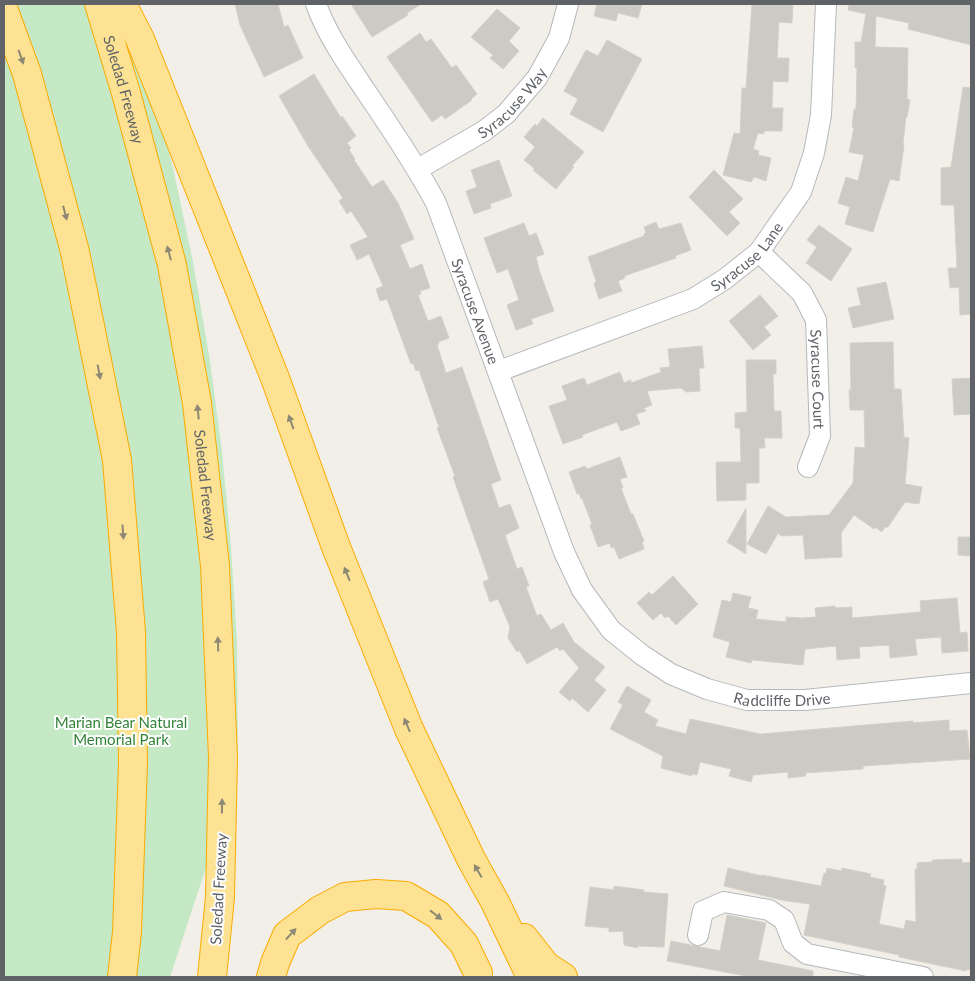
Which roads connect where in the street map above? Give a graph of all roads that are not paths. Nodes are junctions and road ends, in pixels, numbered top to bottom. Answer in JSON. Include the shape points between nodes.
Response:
{"nodes":[{"id":1,"x":99,"y":4,"type":"edge"},
{"id":2,"x":122,"y":4,"type":"edge"},
{"id":3,"x":316,"y":4,"type":"edge"},
{"id":4,"x":568,"y":4,"type":"edge"},
{"id":5,"x":826,"y":4,"type":"edge"},
{"id":6,"x":4,"y":11,"type":"edge"},
{"id":7,"x":418,"y":169,"type":"junction"},
{"id":8,"x":759,"y":252,"type":"junction"},
{"id":9,"x":499,"y":371,"type":"junction"},
{"id":10,"x":808,"y":467,"type":"dead end"},
{"id":11,"x":611,"y":630,"type":"joint"},
{"id":12,"x":971,"y":684,"type":"edge"},
{"id":13,"x":495,"y":902,"type":"junction"},
{"id":14,"x":698,"y":935,"type":"dead end"},
{"id":15,"x":122,"y":977,"type":"edge"},
{"id":16,"x":212,"y":977,"type":"edge"},
{"id":17,"x":271,"y":977,"type":"edge"},
{"id":18,"x":478,"y":977,"type":"edge"},
{"id":19,"x":531,"y":977,"type":"edge"},
{"id":20,"x":563,"y":977,"type":"edge"},
{"id":21,"x":922,"y":977,"type":"edge"}],
"edges":[{"from":16,"to":1,"type":"highway","name":"Soledad Freeway","one_way":true,"via":[[220,897],[222,758],[214,566],[198,413],[172,265]]},
{"from":13,"to":2,"type":"highway","one_way":true,"via":[[408,729],[336,547],[271,369],[140,39]]},
{"from":3,"to":7,"type":"street","name":"Syracuse Avenue","via":[[348,64]]},
{"from":4,"to":7,"type":"street","name":"Syracuse Way","via":[[558,38],[538,78],[506,114],[484,131]]},
{"from":5,"to":8,"type":"street","name":"Syracuse Lane","via":[[821,115],[814,153],[801,192]]},
{"from":6,"to":15,"type":"highway","one_way":true,"via":[[27,74],[75,252],[117,460],[131,632],[133,763],[127,932]]},
{"from":7,"to":9,"type":"street","name":"Syracuse Avenue","via":[[436,203]]},
{"from":8,"to":9,"type":"street","name":"Syracuse Lane","via":[[693,299]]},
{"from":8,"to":10,"type":"street","name":"Syracuse Court","via":[[802,293],[816,320],[820,436]]},
{"from":9,"to":11,"type":"street","name":"Syracuse Avenue","via":[[564,552],[582,590]]},
{"from":11,"to":12,"type":"street","name":"Radcliffe Drive","via":[[671,674],[746,700],[805,700]]},
{"from":13,"to":19,"type":"highway"},
{"from":13,"to":20,"type":"highway","via":[[546,966]]},
{"from":14,"to":21,"type":"street","via":[[703,911],[724,902],[769,910],[784,920],[793,943],[807,954]]},
{"from":17,"to":18,"type":"highway","one_way":true,"via":[[287,935],[344,897],[376,894],[406,896],[438,915],[464,944]]}]}
